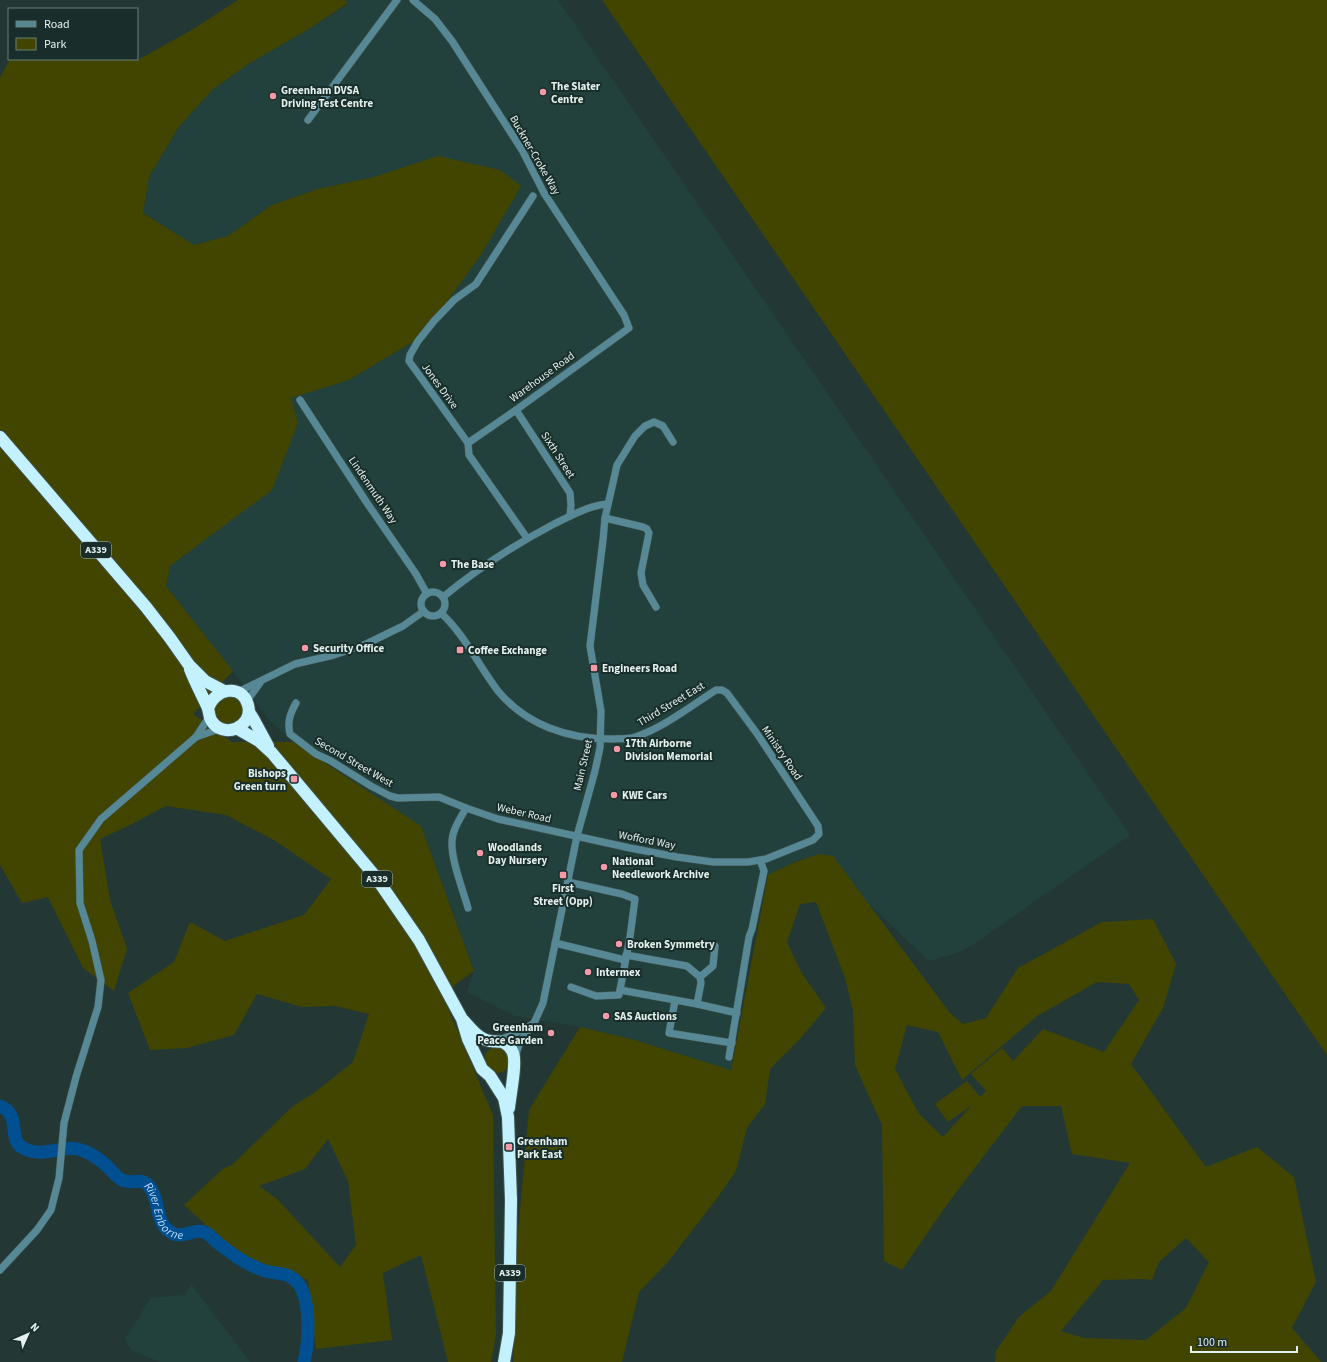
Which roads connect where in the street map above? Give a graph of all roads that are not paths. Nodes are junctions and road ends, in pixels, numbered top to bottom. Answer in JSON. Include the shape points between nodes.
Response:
{"nodes":[{"id":1,"x":398,"y":0,"type":"edge"},
{"id":2,"x":413,"y":0,"type":"edge"},
{"id":3,"x":308,"y":120,"type":"dead end"},
{"id":4,"x":533,"y":196,"type":"dead end"},
{"id":5,"x":629,"y":328,"type":"joint"},
{"id":6,"x":300,"y":400,"type":"dead end"},
{"id":7,"x":516,"y":410,"type":"junction"},
{"id":8,"x":0,"y":437,"type":"edge"},
{"id":9,"x":674,"y":442,"type":"dead end"},
{"id":10,"x":468,"y":443,"type":"junction"},
{"id":11,"x":608,"y":504,"type":"junction"},
{"id":12,"x":570,"y":516,"type":"junction"},
{"id":13,"x":605,"y":518,"type":"junction"},
{"id":14,"x":528,"y":538,"type":"junction"},
{"id":15,"x":427,"y":594,"type":"junction"},
{"id":16,"x":443,"y":597,"type":"junction"},
{"id":17,"x":656,"y":607,"type":"dead end"},
{"id":18,"x":424,"y":611,"type":"junction"},
{"id":19,"x":441,"y":613,"type":"junction"},
{"id":20,"x":189,"y":665,"type":"junction"},
{"id":21,"x":261,"y":681,"type":"junction"},
{"id":22,"x":229,"y":691,"type":"junction"},
{"id":23,"x":727,"y":693,"type":"joint"},
{"id":24,"x":296,"y":703,"type":"dead end"},
{"id":25,"x":248,"y":707,"type":"junction"},
{"id":26,"x":209,"y":713,"type":"junction"},
{"id":27,"x":238,"y":728,"type":"junction"},
{"id":28,"x":219,"y":729,"type":"junction"},
{"id":29,"x":196,"y":737,"type":"junction"},
{"id":30,"x":601,"y":739,"type":"junction"},
{"id":31,"x":272,"y":753,"type":"junction"},
{"id":32,"x":466,"y":808,"type":"junction"},
{"id":33,"x":818,"y":826,"type":"joint"},
{"id":34,"x":577,"y":836,"type":"junction"},
{"id":35,"x":760,"y":860,"type":"junction"},
{"id":36,"x":568,"y":882,"type":"junction"},
{"id":37,"x":468,"y":908,"type":"dead end"},
{"id":38,"x":555,"y":943,"type":"junction"},
{"id":39,"x":715,"y":946,"type":"dead end"},
{"id":40,"x":625,"y":957,"type":"junction"},
{"id":41,"x":700,"y":977,"type":"junction"},
{"id":42,"x":571,"y":987,"type":"dead end"},
{"id":43,"x":620,"y":990,"type":"junction"},
{"id":44,"x":675,"y":1001,"type":"junction"},
{"id":45,"x":697,"y":1004,"type":"junction"},
{"id":46,"x":737,"y":1013,"type":"junction"},
{"id":47,"x":462,"y":1019,"type":"junction"},
{"id":48,"x":531,"y":1025,"type":"junction"},
{"id":49,"x":493,"y":1042,"type":"junction"},
{"id":50,"x":732,"y":1043,"type":"junction"},
{"id":51,"x":729,"y":1057,"type":"dead end"},
{"id":52,"x":514,"y":1060,"type":"junction"},
{"id":53,"x":480,"y":1064,"type":"junction"},
{"id":54,"x":490,"y":1076,"type":"junction"},
{"id":55,"x":508,"y":1117,"type":"junction"},
{"id":56,"x":0,"y":1270,"type":"edge"},
{"id":57,"x":504,"y":1362,"type":"edge"}],
"edges":[{"from":1,"to":3,"type":"street"},
{"from":2,"to":5,"type":"street","name":"Buckner-Croke Way","via":[[435,19],[452,41],[522,150],[544,192],[624,316]]},
{"from":4,"to":10,"type":"street","name":"Jones Drive","via":[[476,284],[447,306],[418,341],[410,355],[409,361]]},
{"from":5,"to":7,"type":"street","name":"Warehouse Road"},
{"from":6,"to":15,"type":"street","name":"Lindenmuth Way"},
{"from":7,"to":10,"type":"street","name":"Warehouse Road"},
{"from":7,"to":12,"type":"street","name":"Sixth Street","via":[[570,493]]},
{"from":8,"to":20,"type":"highway","number":"A339","via":[[146,607]]},
{"from":9,"to":11,"type":"street","name":"Main Street","via":[[663,426],[654,422],[645,426],[635,436],[617,465]]},
{"from":10,"to":14,"type":"street","name":"Jones Drive","via":[[469,455]]},
{"from":11,"to":12,"type":"street","via":[[594,506]]},
{"from":11,"to":13,"type":"street","name":"Main Street"},
{"from":12,"to":14,"type":"street"},
{"from":13,"to":17,"type":"street","via":[[647,529],[649,533],[641,573],[643,585]]},
{"from":13,"to":30,"type":"street","name":"Main Street","via":[[590,646],[601,711]]},
{"from":14,"to":16,"type":"street"},
{"from":15,"to":16,"type":"street","via":[[437,593]]},
{"from":15,"to":18,"type":"street","via":[[422,600]]},
{"from":16,"to":19,"type":"street","via":[[445,607]]},
{"from":18,"to":19,"type":"street","via":[[434,616]]},
{"from":18,"to":21,"type":"street","via":[[403,626],[366,644],[295,664]]},
{"from":19,"to":30,"type":"street","via":[[513,707],[552,730]]},
{"from":20,"to":22,"type":"highway","number":"A339","via":[[205,681]]},
{"from":20,"to":26,"type":"highway","number":"A339"},
{"from":21,"to":22,"type":"street","via":[[242,690]]},
{"from":21,"to":25,"type":"street"},
{"from":22,"to":25,"type":"highway","via":[[241,695]]},
{"from":22,"to":26,"type":"highway","via":[[213,698]]},
{"from":23,"to":30,"type":"street","name":"Third Street East","via":[[716,690],[646,733],[633,738]]},
{"from":23,"to":33,"type":"street","name":"Ministry Road"},
{"from":24,"to":32,"type":"street","name":"Second Street West","via":[[288,725],[290,734],[316,754],[390,796],[439,797]]},
{"from":25,"to":27,"type":"highway","via":[[246,722]]},
{"from":25,"to":31,"type":"highway","number":"A339"},
{"from":26,"to":28,"type":"highway"},
{"from":26,"to":29,"type":"street"},
{"from":27,"to":28,"type":"highway","via":[[232,731]]},
{"from":27,"to":31,"type":"highway","number":"A339"},
{"from":28,"to":29,"type":"street"},
{"from":29,"to":56,"type":"street","via":[[102,819],[79,850],[80,903],[101,980],[98,1008],[64,1123],[59,1178],[51,1210],[37,1230]]},
{"from":30,"to":34,"type":"street","name":"Main Street"},
{"from":31,"to":47,"type":"highway","number":"A339","via":[[390,897],[427,953]]},
{"from":32,"to":34,"type":"street","name":"Weber Road","via":[[524,826]]},
{"from":32,"to":37,"type":"street","via":[[453,834],[452,854]]},
{"from":33,"to":35,"type":"street","name":"Wofford Way","via":[[819,834],[813,840]]},
{"from":34,"to":35,"type":"street","name":"Wofford Way","via":[[700,860],[734,863]]},
{"from":34,"to":36,"type":"street","name":"Main Street"},
{"from":35,"to":46,"type":"street","via":[[764,871],[749,937]]},
{"from":36,"to":38,"type":"street","name":"Main Street"},
{"from":36,"to":40,"type":"street","via":[[635,899]]},
{"from":38,"to":40,"type":"street"},
{"from":38,"to":48,"type":"street","name":"Main Street","via":[[543,1003]]},
{"from":39,"to":41,"type":"street","via":[[713,966]]},
{"from":40,"to":41,"type":"street","via":[[687,966]]},
{"from":40,"to":43,"type":"street"},
{"from":41,"to":45,"type":"street"},
{"from":42,"to":43,"type":"street","via":[[596,996],[619,995]]},
{"from":43,"to":44,"type":"street"},
{"from":44,"to":45,"type":"street"},
{"from":44,"to":50,"type":"street","via":[[669,1033]]},
{"from":45,"to":46,"type":"street"},
{"from":46,"to":50,"type":"street"},
{"from":47,"to":49,"type":"highway","number":"A339","via":[[478,1036]]},
{"from":47,"to":53,"type":"highway","number":"A339"},
{"from":48,"to":49,"type":"street"},
{"from":48,"to":52,"type":"street","name":"Main Street","via":[[520,1042]]},
{"from":49,"to":52,"type":"highway","via":[[510,1047]]},
{"from":49,"to":53,"type":"highway","via":[[480,1053]]},
{"from":50,"to":51,"type":"street"},
{"from":52,"to":54,"type":"highway","via":[[508,1073]]},
{"from":52,"to":55,"type":"highway","number":"A339"},
{"from":53,"to":54,"type":"highway"},
{"from":54,"to":55,"type":"highway","number":"A339","via":[[504,1098]]},
{"from":55,"to":57,"type":"highway","number":"A339","via":[[511,1200],[509,1332]]}]}
